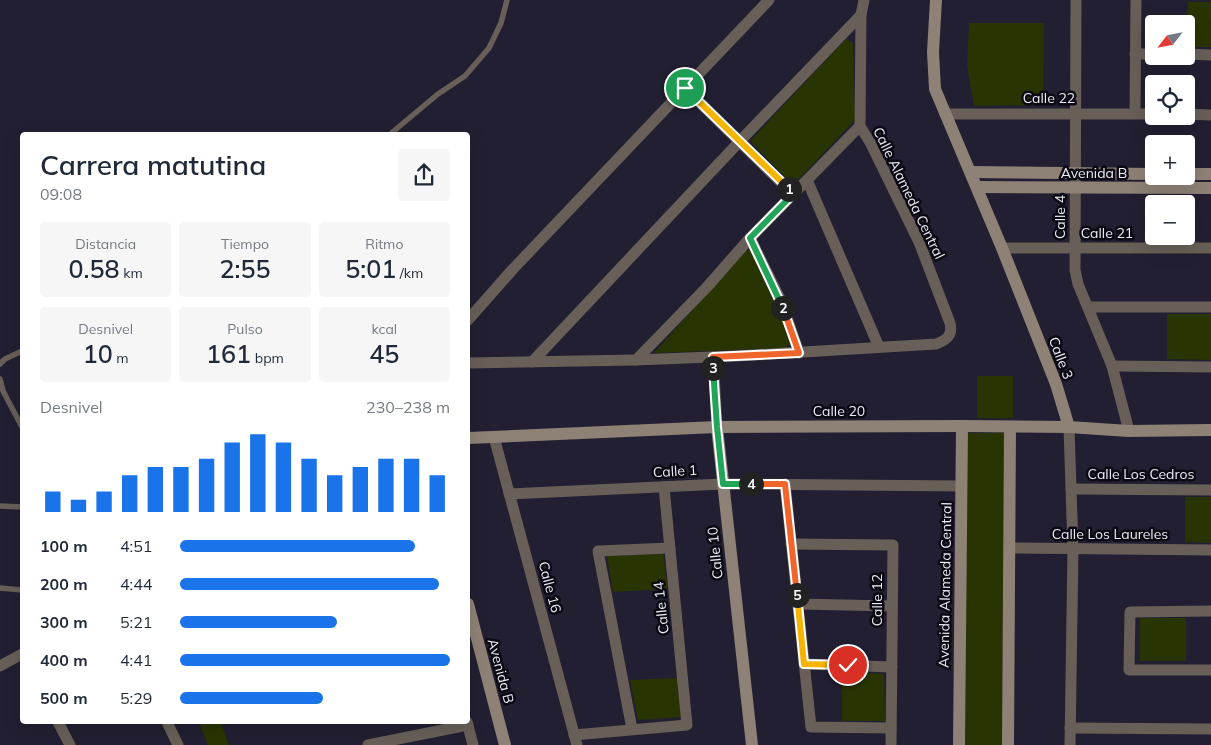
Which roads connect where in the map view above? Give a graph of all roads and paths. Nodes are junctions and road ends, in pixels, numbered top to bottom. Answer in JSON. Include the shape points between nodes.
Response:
{"nodes":[{"id":1,"x":507,"y":0,"type":"edge"},
{"id":2,"x":768,"y":0,"type":"edge"},
{"id":3,"x":864,"y":0,"type":"edge"},
{"id":4,"x":936,"y":0,"type":"edge"},
{"id":5,"x":1076,"y":0,"type":"edge"},
{"id":6,"x":1136,"y":0,"type":"edge"},
{"id":7,"x":861,"y":15,"type":"junction"},
{"id":8,"x":1135,"y":54,"type":"junction"},
{"id":9,"x":1145,"y":54,"type":"edge"},
{"id":10,"x":1195,"y":54,"type":"edge"},
{"id":11,"x":1211,"y":55,"type":"edge"},
{"id":12,"x":685,"y":88,"type":"junction"},
{"id":13,"x":1075,"y":112,"type":"junction"},
{"id":14,"x":1135,"y":113,"type":"junction"},
{"id":15,"x":945,"y":114,"type":"junction"},
{"id":16,"x":1145,"y":114,"type":"edge"},
{"id":17,"x":1195,"y":114,"type":"edge"},
{"id":18,"x":1211,"y":115,"type":"edge"},
{"id":19,"x":860,"y":126,"type":"junction"},
{"id":20,"x":392,"y":132,"type":"edge"},
{"id":21,"x":740,"y":141,"type":"junction"},
{"id":22,"x":971,"y":172,"type":"junction"},
{"id":23,"x":1075,"y":173,"type":"junction"},
{"id":24,"x":1145,"y":174,"type":"edge"},
{"id":25,"x":1195,"y":174,"type":"edge"},
{"id":26,"x":1211,"y":174,"type":"edge"},
{"id":27,"x":806,"y":180,"type":"junction"},
{"id":28,"x":977,"y":187,"type":"junction"},
{"id":29,"x":1075,"y":188,"type":"junction"},
{"id":30,"x":1211,"y":188,"type":"edge"},
{"id":31,"x":793,"y":194,"type":"junction"},
{"id":32,"x":750,"y":238,"type":"junction"},
{"id":33,"x":1002,"y":248,"type":"junction"},
{"id":34,"x":1074,"y":248,"type":"junction"},
{"id":35,"x":1211,"y":248,"type":"edge"},
{"id":36,"x":1088,"y":307,"type":"junction"},
{"id":37,"x":1211,"y":307,"type":"edge"},
{"id":38,"x":470,"y":318,"type":"edge"},
{"id":39,"x":879,"y":347,"type":"junction"},
{"id":40,"x":20,"y":352,"type":"edge"},
{"id":41,"x":799,"y":353,"type":"junction"},
{"id":42,"x":713,"y":357,"type":"junction"},
{"id":43,"x":636,"y":360,"type":"junction"},
{"id":44,"x":532,"y":362,"type":"junction"},
{"id":45,"x":470,"y":363,"type":"edge"},
{"id":46,"x":0,"y":364,"type":"edge"},
{"id":47,"x":1112,"y":366,"type":"junction"},
{"id":48,"x":1211,"y":367,"type":"edge"},
{"id":49,"x":0,"y":379,"type":"edge"},
{"id":50,"x":20,"y":423,"type":"edge"},
{"id":51,"x":962,"y":426,"type":"junction"},
{"id":52,"x":717,"y":427,"type":"junction"},
{"id":53,"x":1010,"y":427,"type":"junction"},
{"id":54,"x":1069,"y":427,"type":"junction"},
{"id":55,"x":1129,"y":430,"type":"junction"},
{"id":56,"x":1211,"y":430,"type":"edge"},
{"id":57,"x":494,"y":437,"type":"junction"},
{"id":58,"x":470,"y":438,"type":"edge"},
{"id":59,"x":723,"y":484,"type":"junction"},
{"id":60,"x":785,"y":484,"type":"junction"},
{"id":61,"x":961,"y":486,"type":"junction"},
{"id":62,"x":664,"y":487,"type":"junction"},
{"id":63,"x":1071,"y":489,"type":"junction"},
{"id":64,"x":1211,"y":490,"type":"edge"},
{"id":65,"x":509,"y":494,"type":"junction"},
{"id":66,"x":0,"y":507,"type":"edge"},
{"id":67,"x":20,"y":507,"type":"edge"},
{"id":68,"x":791,"y":544,"type":"junction"},
{"id":69,"x":670,"y":548,"type":"junction"},
{"id":70,"x":1009,"y":548,"type":"junction"},
{"id":71,"x":1073,"y":549,"type":"junction"},
{"id":72,"x":1211,"y":550,"type":"edge"},
{"id":73,"x":0,"y":588,"type":"edge"},
{"id":74,"x":20,"y":590,"type":"edge"},
{"id":75,"x":798,"y":604,"type":"junction"},
{"id":76,"x":892,"y":606,"type":"junction"},
{"id":77,"x":1211,"y":611,"type":"edge"},
{"id":78,"x":470,"y":612,"type":"edge"},
{"id":79,"x":20,"y":655,"type":"edge"},
{"id":80,"x":804,"y":664,"type":"junction"},
{"id":81,"x":0,"y":666,"type":"edge"},
{"id":82,"x":892,"y":667,"type":"junction"},
{"id":83,"x":1211,"y":670,"type":"edge"},
{"id":84,"x":59,"y":724,"type":"edge"},
{"id":85,"x":168,"y":724,"type":"edge"},
{"id":86,"x":468,"y":724,"type":"edge"},
{"id":87,"x":891,"y":728,"type":"junction"},
{"id":88,"x":1070,"y":728,"type":"junction"},
{"id":89,"x":632,"y":729,"type":"junction"},
{"id":90,"x":1211,"y":729,"type":"edge"},
{"id":91,"x":576,"y":740,"type":"edge"},
{"id":92,"x":70,"y":745,"type":"edge"},
{"id":93,"x":178,"y":745,"type":"edge"},
{"id":94,"x":368,"y":745,"type":"edge"},
{"id":95,"x":473,"y":745,"type":"edge"},
{"id":96,"x":505,"y":745,"type":"edge"},
{"id":97,"x":752,"y":745,"type":"edge"},
{"id":98,"x":891,"y":745,"type":"edge"},
{"id":99,"x":959,"y":745,"type":"edge"},
{"id":100,"x":1008,"y":745,"type":"edge"},
{"id":101,"x":1070,"y":745,"type":"edge"}],
"edges":[{"from":1,"to":20,"type":"lane","via":[[489,48],[465,76]]},
{"from":2,"to":12,"type":"street"},
{"from":3,"to":7,"type":"street","name":"Calle Alameda Central"},
{"from":4,"to":15,"type":"street","name":"Calle 3","via":[[935,89]]},
{"from":5,"to":13,"type":"street","name":"Calle 4"},
{"from":6,"to":8,"type":"street"},
{"from":7,"to":19,"type":"street","name":"Calle Alameda Central"},
{"from":7,"to":21,"type":"street"},
{"from":8,"to":9,"type":"street"},
{"from":8,"to":14,"type":"street"},
{"from":10,"to":11,"type":"street"},
{"from":12,"to":21,"type":"street"},
{"from":12,"to":38,"type":"street"},
{"from":13,"to":14,"type":"street","name":"Calle 22"},
{"from":13,"to":15,"type":"street","name":"Calle 22"},
{"from":13,"to":23,"type":"street","name":"Calle 4"},
{"from":14,"to":16,"type":"street","name":"Calle 22"},
{"from":15,"to":22,"type":"street","name":"Calle 3"},
{"from":17,"to":18,"type":"street"},
{"from":19,"to":27,"type":"street"},
{"from":19,"to":39,"type":"street","name":"Calle Alameda Central","via":[[919,242],[951,330],[945,340],[936,344]]},
{"from":21,"to":31,"type":"street"},
{"from":21,"to":44,"type":"street"},
{"from":22,"to":23,"type":"street","name":"Avenida B"},
{"from":22,"to":28,"type":"street","name":"Calle 3"},
{"from":23,"to":24,"type":"street","name":"Avenida B"},
{"from":23,"to":29,"type":"street","name":"Calle 4"},
{"from":25,"to":26,"type":"street"},
{"from":27,"to":31,"type":"street"},
{"from":27,"to":39,"type":"street"},
{"from":28,"to":29,"type":"street","name":"Avenida B"},
{"from":28,"to":33,"type":"street","name":"Calle 3"},
{"from":29,"to":30,"type":"street","name":"Avenida B"},
{"from":29,"to":34,"type":"street","name":"Calle 4"},
{"from":31,"to":32,"type":"street"},
{"from":32,"to":41,"type":"street","via":[[782,303]]},
{"from":32,"to":43,"type":"street"},
{"from":33,"to":34,"type":"street","name":"Calle 21"},
{"from":33,"to":54,"type":"street","name":"Calle 3","via":[[1056,384]]},
{"from":34,"to":35,"type":"street","name":"Calle 21"},
{"from":34,"to":36,"type":"street","name":"Calle 4","via":[[1078,284]]},
{"from":36,"to":37,"type":"street"},
{"from":36,"to":47,"type":"street","name":"Calle 4"},
{"from":39,"to":41,"type":"street"},
{"from":40,"to":46,"type":"lane"},
{"from":41,"to":42,"type":"street"},
{"from":42,"to":43,"type":"street"},
{"from":42,"to":52,"type":"street","name":"Calle 10"},
{"from":43,"to":44,"type":"street"},
{"from":44,"to":45,"type":"street"},
{"from":47,"to":48,"type":"street"},
{"from":47,"to":55,"type":"street","name":"Calle 4"},
{"from":49,"to":50,"type":"lane"},
{"from":51,"to":52,"type":"street","name":"Calle 20"},
{"from":51,"to":53,"type":"street","name":"Calle 20"},
{"from":51,"to":61,"type":"street","name":"Avenida Alameda Central"},
{"from":52,"to":57,"type":"street","name":"Calle 20"},
{"from":52,"to":59,"type":"street","name":"Calle 10"},
{"from":53,"to":54,"type":"street","name":"Calle 20"},
{"from":53,"to":70,"type":"street"},
{"from":54,"to":55,"type":"street","name":"Calle 20"},
{"from":54,"to":63,"type":"street","name":"Calle 3"},
{"from":55,"to":56,"type":"street","name":"Calle 20"},
{"from":57,"to":58,"type":"street","name":"Calle 20"},
{"from":57,"to":65,"type":"street","name":"Calle 16"},
{"from":59,"to":60,"type":"street","name":"Calle 1"},
{"from":59,"to":62,"type":"street","name":"Calle 1"},
{"from":59,"to":97,"type":"street","name":"Calle 10"},
{"from":60,"to":61,"type":"street","name":"Calle 1"},
{"from":60,"to":68,"type":"street"},
{"from":61,"to":99,"type":"street","name":"Avenida Alameda Central"},
{"from":62,"to":65,"type":"street","name":"Calle 1"},
{"from":62,"to":69,"type":"street","name":"Calle 14"},
{"from":63,"to":64,"type":"street","name":"Calle Los Cedros"},
{"from":63,"to":71,"type":"street","name":"Calle 3"},
{"from":65,"to":91,"type":"street","name":"Calle 16"},
{"from":66,"to":67,"type":"lane"},
{"from":68,"to":75,"type":"street"},
{"from":68,"to":76,"type":"street","name":"Calle 12","via":[[892,545]]},
{"from":69,"to":89,"type":"street","name":"Calle 14","via":[[687,725]]},
{"from":69,"to":89,"type":"street","via":[[598,551]]},
{"from":70,"to":71,"type":"street","name":"Calle Los Laureles"},
{"from":70,"to":100,"type":"street"},
{"from":71,"to":72,"type":"street","name":"Calle Los Laureles"},
{"from":71,"to":88,"type":"street","name":"Calle 3"},
{"from":73,"to":74,"type":"lane"},
{"from":75,"to":76,"type":"street"},
{"from":75,"to":80,"type":"street"},
{"from":76,"to":82,"type":"street","name":"Calle 12"},
{"from":77,"to":83,"type":"street","via":[[1130,612],[1129,670]]},
{"from":78,"to":96,"type":"street","name":"Avenida B"},
{"from":79,"to":81,"type":"street"},
{"from":80,"to":82,"type":"street"},
{"from":80,"to":87,"type":"street","via":[[811,727]]},
{"from":82,"to":87,"type":"street","name":"Calle 12"},
{"from":84,"to":92,"type":"street"},
{"from":85,"to":93,"type":"street"},
{"from":86,"to":94,"type":"street"},
{"from":86,"to":95,"type":"street"},
{"from":87,"to":98,"type":"street","name":"Calle 12"},
{"from":88,"to":90,"type":"street"},
{"from":88,"to":101,"type":"street","name":"Calle 3"},
{"from":89,"to":91,"type":"street"}]}
